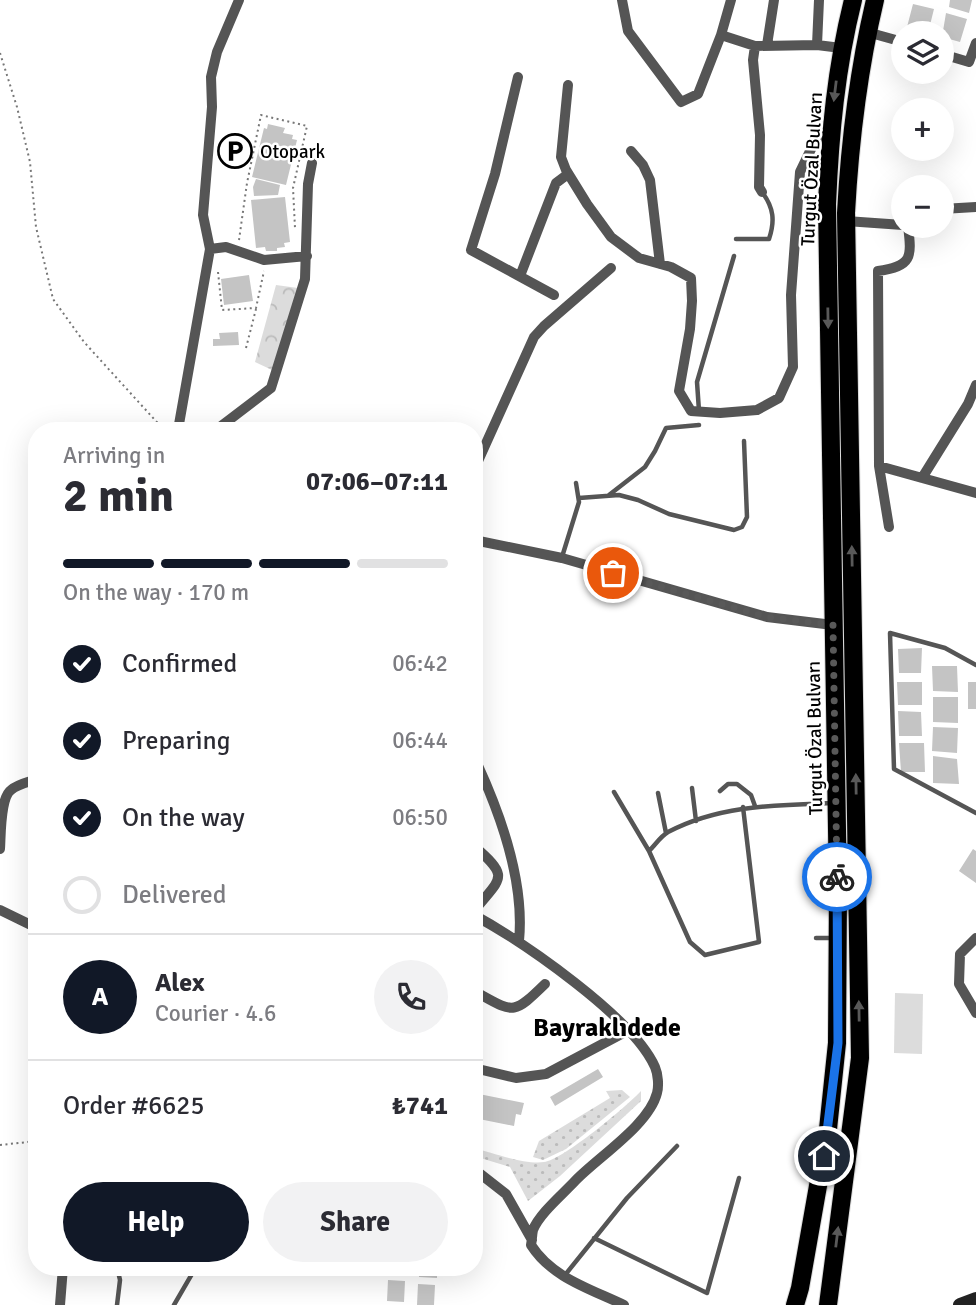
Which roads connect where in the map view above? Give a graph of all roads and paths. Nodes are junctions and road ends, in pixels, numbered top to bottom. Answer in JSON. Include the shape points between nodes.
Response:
{"nodes":[{"id":1,"x":239,"y":0,"type":"edge"},
{"id":2,"x":622,"y":0,"type":"edge"},
{"id":3,"x":731,"y":0,"type":"edge"},
{"id":4,"x":774,"y":0,"type":"edge"},
{"id":5,"x":819,"y":0,"type":"edge"},
{"id":6,"x":853,"y":0,"type":"edge"},
{"id":7,"x":875,"y":0,"type":"edge"},
{"id":8,"x":867,"y":32,"type":"junction"},
{"id":9,"x":721,"y":35,"type":"junction"},
{"id":10,"x":891,"y":39,"type":"edge"},
{"id":11,"x":976,"y":43,"type":"edge"},
{"id":12,"x":767,"y":45,"type":"junction"},
{"id":13,"x":817,"y":45,"type":"junction"},
{"id":14,"x":755,"y":46,"type":"junction"},
{"id":15,"x":841,"y":48,"type":"junction"},
{"id":16,"x":0,"y":53,"type":"edge"},
{"id":17,"x":954,"y":58,"type":"edge"},
{"id":18,"x":518,"y":77,"type":"dead end"},
{"id":19,"x":568,"y":85,"type":"dead end"},
{"id":20,"x":831,"y":131,"type":"junction"},
{"id":21,"x":631,"y":151,"type":"dead end"},
{"id":22,"x":312,"y":163,"type":"dead end"},
{"id":23,"x":568,"y":174,"type":"junction"},
{"id":24,"x":762,"y":192,"type":"joint"},
{"id":25,"x":976,"y":207,"type":"edge"},
{"id":26,"x":954,"y":208,"type":"edge"},
{"id":27,"x":846,"y":221,"type":"junction"},
{"id":28,"x":891,"y":224,"type":"edge"},
{"id":29,"x":296,"y":236,"type":"dead end"},
{"id":30,"x":910,"y":238,"type":"edge"},
{"id":31,"x":736,"y":239,"type":"dead end"},
{"id":32,"x":218,"y":248,"type":"junction"},
{"id":33,"x":307,"y":256,"type":"junction"},
{"id":34,"x":734,"y":256,"type":"dead end"},
{"id":35,"x":264,"y":260,"type":"junction"},
{"id":36,"x":660,"y":264,"type":"junction"},
{"id":37,"x":611,"y":268,"type":"dead end"},
{"id":38,"x":520,"y":276,"type":"junction"},
{"id":39,"x":554,"y":295,"type":"dead end"},
{"id":40,"x":256,"y":308,"type":"junction"},
{"id":41,"x":246,"y":348,"type":"dead end"},
{"id":42,"x":976,"y":385,"type":"edge"},
{"id":43,"x":699,"y":412,"type":"junction"},
{"id":44,"x":156,"y":422,"type":"edge"},
{"id":45,"x":180,"y":422,"type":"edge"},
{"id":46,"x":226,"y":422,"type":"edge"},
{"id":47,"x":699,"y":425,"type":"dead end"},
{"id":48,"x":744,"y":440,"type":"dead end"},
{"id":49,"x":483,"y":450,"type":"edge"},
{"id":50,"x":879,"y":466,"type":"junction"},
{"id":51,"x":922,"y":478,"type":"junction"},
{"id":52,"x":576,"y":483,"type":"dead end"},
{"id":53,"x":976,"y":493,"type":"edge"},
{"id":54,"x":609,"y":495,"type":"junction"},
{"id":55,"x":579,"y":498,"type":"junction"},
{"id":56,"x":888,"y":527,"type":"dead end"},
{"id":57,"x":483,"y":542,"type":"edge"},
{"id":58,"x":562,"y":558,"type":"junction"},
{"id":59,"x":833,"y":625,"type":"junction"},
{"id":60,"x":976,"y":665,"type":"edge"},
{"id":61,"x":483,"y":780,"type":"edge"},
{"id":62,"x":28,"y":782,"type":"edge"},
{"id":63,"x":692,"y":788,"type":"dead end"},
{"id":64,"x":720,"y":791,"type":"dead end"},
{"id":65,"x":614,"y":792,"type":"dead end"},
{"id":66,"x":658,"y":793,"type":"dead end"},
{"id":67,"x":836,"y":803,"type":"junction"},
{"id":68,"x":755,"y":806,"type":"junction"},
{"id":69,"x":743,"y":807,"type":"junction"},
{"id":70,"x":976,"y":813,"type":"edge"},
{"id":71,"x":696,"y":821,"type":"junction"},
{"id":72,"x":666,"y":833,"type":"junction"},
{"id":73,"x":0,"y":849,"type":"edge"},
{"id":74,"x":649,"y":851,"type":"junction"},
{"id":75,"x":483,"y":854,"type":"edge"},
{"id":76,"x":483,"y":901,"type":"edge"},
{"id":77,"x":0,"y":910,"type":"edge"},
{"id":78,"x":483,"y":919,"type":"edge"},
{"id":79,"x":28,"y":924,"type":"edge"},
{"id":80,"x":976,"y":936,"type":"edge"},
{"id":81,"x":816,"y":938,"type":"dead end"},
{"id":82,"x":838,"y":938,"type":"junction"},
{"id":83,"x":519,"y":941,"type":"junction"},
{"id":84,"x":545,"y":984,"type":"dead end"},
{"id":85,"x":483,"y":996,"type":"edge"},
{"id":86,"x":976,"y":1013,"type":"edge"},
{"id":87,"x":627,"y":1031,"type":"junction"},
{"id":88,"x":483,"y":1070,"type":"edge"},
{"id":89,"x":28,"y":1142,"type":"edge"},
{"id":90,"x":0,"y":1145,"type":"edge"},
{"id":91,"x":677,"y":1146,"type":"dead end"},
{"id":92,"x":483,"y":1175,"type":"edge"},
{"id":93,"x":739,"y":1178,"type":"dead end"},
{"id":94,"x":594,"y":1238,"type":"junction"},
{"id":95,"x":532,"y":1240,"type":"junction"},
{"id":96,"x":62,"y":1276,"type":"edge"},
{"id":97,"x":119,"y":1276,"type":"edge"},
{"id":98,"x":191,"y":1276,"type":"edge"},
{"id":99,"x":564,"y":1276,"type":"junction"},
{"id":100,"x":976,"y":1298,"type":"edge"},
{"id":101,"x":831,"y":1300,"type":"edge"},
{"id":102,"x":60,"y":1305,"type":"edge"},
{"id":103,"x":117,"y":1305,"type":"edge"},
{"id":104,"x":174,"y":1305,"type":"edge"},
{"id":105,"x":624,"y":1305,"type":"edge"},
{"id":106,"x":795,"y":1305,"type":"edge"},
{"id":107,"x":960,"y":1305,"type":"edge"}],
"edges":[{"from":1,"to":32,"type":"street","via":[[211,77],[203,215]]},
{"from":2,"to":9,"type":"street","via":[[628,32],[681,102],[698,94]]},
{"from":3,"to":9,"type":"street"},
{"from":4,"to":12,"type":"street"},
{"from":5,"to":13,"type":"street"},
{"from":6,"to":15,"type":"highway","name":"Turgut Özal Bulvarı"},
{"from":7,"to":8,"type":"highway","name":"Turgut Özal Bulvarı"},
{"from":8,"to":10,"type":"street"},
{"from":8,"to":27,"type":"highway","name":"Turgut Özal Bulvarı","via":[[850,134]]},
{"from":9,"to":14,"type":"street"},
{"from":11,"to":17,"type":"street","via":[[969,62]]},
{"from":12,"to":13,"type":"street"},
{"from":12,"to":14,"type":"street"},
{"from":13,"to":15,"type":"street"},
{"from":14,"to":24,"type":"street","via":[[758,187]]},
{"from":15,"to":20,"type":"highway","name":"Turgut Özal Bulvarı","one_way":true},
{"from":16,"to":44,"type":"path","via":[[30,162],[36,227],[53,299],[84,342]]},
{"from":18,"to":38,"type":"street","via":[[471,250]]},
{"from":19,"to":23,"type":"street","via":[[561,157]]},
{"from":20,"to":43,"type":"street","via":[[813,145],[800,173],[791,295],[793,367],[779,398],[757,410]]},
{"from":20,"to":59,"type":"highway","name":"Turgut Özal Bulvarı","one_way":true,"via":[[827,204]]},
{"from":21,"to":36,"type":"street","via":[[650,180]]},
{"from":22,"to":33,"type":"street"},
{"from":23,"to":36,"type":"street","via":[[611,237],[639,258]]},
{"from":23,"to":38,"type":"street","via":[[556,183]]},
{"from":24,"to":31,"type":"lane","via":[[773,215],[769,239]]},
{"from":25,"to":26,"type":"street"},
{"from":27,"to":28,"type":"street"},
{"from":101,"to":27,"type":"highway","name":"Turgut Özal Bulvarı","one_way":true,"via":[[860,1058]]},
{"from":29,"to":32,"type":"path","via":[[293,188],[307,126],[261,115],[238,246]]},
{"from":30,"to":50,"type":"street","via":[[907,260],[897,268],[878,271]]},
{"from":32,"to":35,"type":"street"},
{"from":32,"to":40,"type":"path","via":[[222,310]]},
{"from":32,"to":45,"type":"street"},
{"from":33,"to":35,"type":"street"},
{"from":33,"to":46,"type":"street","via":[[305,279],[271,388]]},
{"from":34,"to":43,"type":"lane","via":[[697,382]]},
{"from":35,"to":40,"type":"path"},
{"from":36,"to":43,"type":"street","via":[[691,278],[690,330],[679,391],[691,411]]},
{"from":37,"to":49,"type":"street","via":[[534,337]]},
{"from":38,"to":39,"type":"street"},
{"from":40,"to":41,"type":"path"},
{"from":42,"to":51,"type":"street"},
{"from":47,"to":54,"type":"lane","via":[[666,428],[645,467]]},
{"from":48,"to":54,"type":"lane","via":[[747,517],[742,527],[734,530]]},
{"from":50,"to":51,"type":"street"},
{"from":50,"to":56,"type":"street"},
{"from":51,"to":53,"type":"street"},
{"from":52,"to":55,"type":"lane"},
{"from":54,"to":55,"type":"lane"},
{"from":55,"to":58,"type":"lane"},
{"from":57,"to":58,"type":"street"},
{"from":58,"to":59,"type":"street","via":[[767,617]]},
{"from":59,"to":67,"type":"highway","name":"Turgut Özal Bulvarı"},
{"from":60,"to":70,"type":"lane","via":[[945,648],[890,632],[894,769]]},
{"from":61,"to":83,"type":"street","via":[[514,875]]},
{"from":62,"to":73,"type":"street","via":[[7,794]]},
{"from":63,"to":71,"type":"lane"},
{"from":64,"to":68,"type":"lane","via":[[737,783],[751,795]]},
{"from":65,"to":74,"type":"lane"},
{"from":66,"to":72,"type":"lane"},
{"from":67,"to":68,"type":"lane"},
{"from":67,"to":82,"type":"highway","name":"Turgut Özal Bulvarı"},
{"from":68,"to":69,"type":"lane"},
{"from":69,"to":71,"type":"lane"},
{"from":69,"to":74,"type":"lane","via":[[759,942],[705,955],[691,942]]},
{"from":71,"to":72,"type":"lane"},
{"from":72,"to":74,"type":"lane"},
{"from":75,"to":76,"type":"street","via":[[499,872]]},
{"from":77,"to":79,"type":"street"},
{"from":78,"to":83,"type":"street"},
{"from":80,"to":86,"type":"street","via":[[960,954],[959,984]]},
{"from":81,"to":82,"type":"lane"},
{"from":82,"to":106,"type":"highway","name":"Turgut Özal Bulvarı","via":[[838,1043],[828,1129]]},
{"from":83,"to":87,"type":"street"},
{"from":84,"to":85,"type":"street","via":[[514,1009]]},
{"from":87,"to":88,"type":"street","via":[[546,1074],[516,1078]]},
{"from":87,"to":95,"type":"street","via":[[657,1069],[658,1090],[652,1106],[554,1203],[533,1229]]},
{"from":89,"to":90,"type":"path"},
{"from":91,"to":94,"type":"lane"},
{"from":92,"to":95,"type":"street","via":[[506,1194]]},
{"from":93,"to":94,"type":"lane","via":[[707,1293]]},
{"from":94,"to":99,"type":"lane"},
{"from":95,"to":99,"type":"street","via":[[539,1258]]},
{"from":96,"to":102,"type":"street"},
{"from":97,"to":103,"type":"lane"},
{"from":98,"to":104,"type":"lane"},
{"from":99,"to":105,"type":"street"},
{"from":100,"to":107,"type":"main road"}]}
